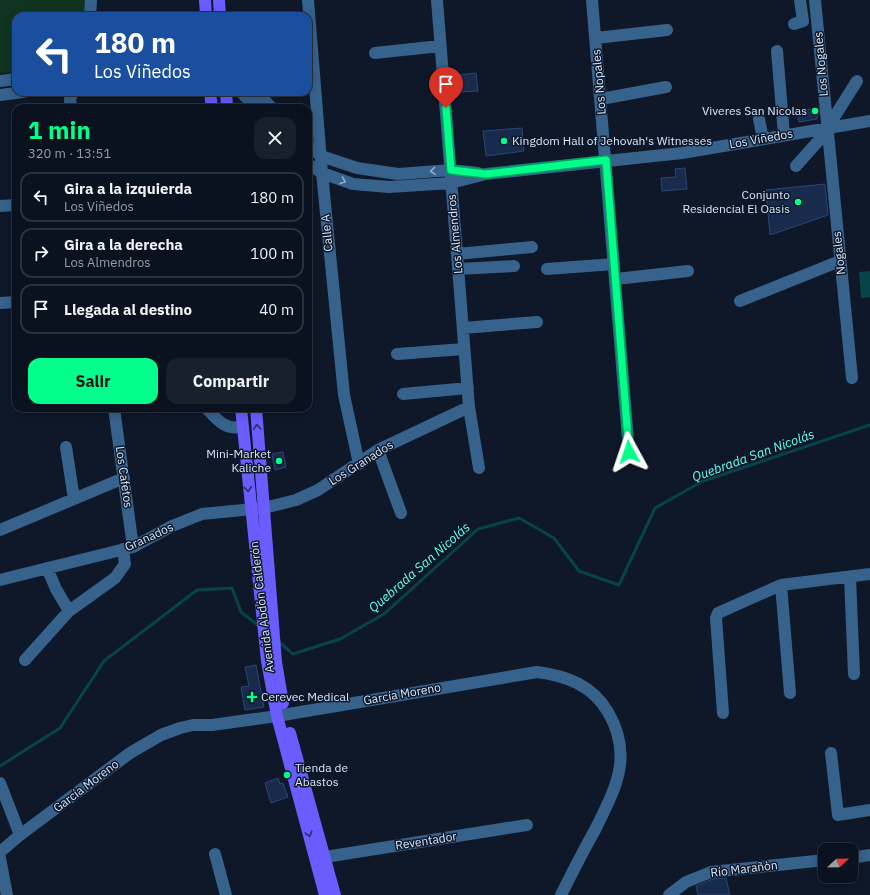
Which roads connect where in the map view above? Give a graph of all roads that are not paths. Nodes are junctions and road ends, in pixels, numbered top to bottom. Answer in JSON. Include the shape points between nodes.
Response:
{"nodes":[{"id":1,"x":91,"y":0,"type":"edge"},
{"id":2,"x":205,"y":0,"type":"edge"},
{"id":3,"x":219,"y":0,"type":"edge"},
{"id":4,"x":308,"y":0,"type":"edge"},
{"id":5,"x":437,"y":0,"type":"edge"},
{"id":6,"x":592,"y":0,"type":"edge"},
{"id":7,"x":800,"y":0,"type":"edge"},
{"id":8,"x":815,"y":0,"type":"edge"},
{"id":9,"x":90,"y":12,"type":"edge"},
{"id":10,"x":206,"y":12,"type":"edge"},
{"id":11,"x":220,"y":12,"type":"edge"},
{"id":12,"x":309,"y":12,"type":"edge"},
{"id":13,"x":794,"y":24,"type":"dead end"},
{"id":14,"x":667,"y":30,"type":"dead end"},
{"id":15,"x":596,"y":38,"type":"junction"},
{"id":16,"x":440,"y":46,"type":"junction"},
{"id":17,"x":312,"y":48,"type":"edge"},
{"id":18,"x":777,"y":51,"type":"dead end"},
{"id":19,"x":375,"y":53,"type":"dead end"},
{"id":20,"x":12,"y":80,"type":"edge"},
{"id":21,"x":0,"y":81,"type":"edge"},
{"id":22,"x":857,"y":81,"type":"dead end"},
{"id":23,"x":666,"y":87,"type":"dead end"},
{"id":24,"x":12,"y":93,"type":"edge"},
{"id":25,"x":0,"y":94,"type":"edge"},
{"id":26,"x":245,"y":96,"type":"edge"},
{"id":27,"x":261,"y":96,"type":"edge"},
{"id":28,"x":601,"y":99,"type":"junction"},
{"id":29,"x":252,"y":104,"type":"edge"},
{"id":30,"x":268,"y":104,"type":"edge"},
{"id":31,"x":759,"y":119,"type":"dead end"},
{"id":32,"x":870,"y":121,"type":"edge"},
{"id":33,"x":827,"y":127,"type":"junction"},
{"id":34,"x":784,"y":135,"type":"junction"},
{"id":35,"x":763,"y":139,"type":"junction"},
{"id":36,"x":312,"y":149,"type":"edge"},
{"id":37,"x":321,"y":156,"type":"junction"},
{"id":38,"x":606,"y":160,"type":"junction"},
{"id":39,"x":796,"y":166,"type":"dead end"},
{"id":40,"x":312,"y":167,"type":"edge"},
{"id":41,"x":451,"y":170,"type":"junction"},
{"id":42,"x":322,"y":173,"type":"junction"},
{"id":43,"x":486,"y":174,"type":"junction"},
{"id":44,"x":451,"y":183,"type":"junction"},
{"id":45,"x":12,"y":205,"type":"edge"},
{"id":46,"x":0,"y":206,"type":"edge"},
{"id":47,"x":532,"y":247,"type":"dead end"},
{"id":48,"x":457,"y":254,"type":"junction"},
{"id":49,"x":840,"y":261,"type":"junction"},
{"id":50,"x":614,"y":264,"type":"junction"},
{"id":51,"x":514,"y":266,"type":"dead end"},
{"id":52,"x":458,"y":269,"type":"junction"},
{"id":53,"x":547,"y":269,"type":"dead end"},
{"id":54,"x":688,"y":271,"type":"dead end"},
{"id":55,"x":616,"y":279,"type":"junction"},
{"id":56,"x":740,"y":301,"type":"dead end"},
{"id":57,"x":12,"y":302,"type":"edge"},
{"id":58,"x":0,"y":303,"type":"edge"},
{"id":59,"x":537,"y":322,"type":"dead end"},
{"id":60,"x":463,"y":328,"type":"junction"},
{"id":61,"x":464,"y":349,"type":"junction"},
{"id":62,"x":398,"y":354,"type":"dead end"},
{"id":63,"x":852,"y":378,"type":"dead end"},
{"id":64,"x":468,"y":388,"type":"junction"},
{"id":65,"x":402,"y":394,"type":"dead end"},
{"id":66,"x":469,"y":407,"type":"junction"},
{"id":67,"x":115,"y":412,"type":"edge"},
{"id":68,"x":210,"y":412,"type":"edge"},
{"id":69,"x":240,"y":412,"type":"edge"},
{"id":70,"x":256,"y":412,"type":"edge"},
{"id":71,"x":242,"y":426,"type":"junction"},
{"id":72,"x":66,"y":447,"type":"dead end"},
{"id":73,"x":378,"y":450,"type":"junction"},
{"id":74,"x":629,"y":452,"type":"dead end"},
{"id":75,"x":359,"y":464,"type":"junction"},
{"id":76,"x":479,"y":468,"type":"dead end"},
{"id":77,"x":124,"y":478,"type":"junction"},
{"id":78,"x":74,"y":499,"type":"junction"},
{"id":79,"x":264,"y":508,"type":"junction"},
{"id":80,"x":250,"y":509,"type":"junction"},
{"id":81,"x":401,"y":513,"type":"dead end"},
{"id":82,"x":0,"y":530,"type":"edge"},
{"id":83,"x":128,"y":548,"type":"junction"},
{"id":84,"x":47,"y":568,"type":"junction"},
{"id":85,"x":870,"y":574,"type":"edge"},
{"id":86,"x":850,"y":577,"type":"junction"},
{"id":87,"x":0,"y":580,"type":"edge"},
{"id":88,"x":781,"y":584,"type":"junction"},
{"id":89,"x":266,"y":598,"type":"junction"},
{"id":90,"x":69,"y":611,"type":"junction"},
{"id":91,"x":25,"y":660,"type":"dead end"},
{"id":92,"x":854,"y":674,"type":"dead end"},
{"id":93,"x":790,"y":693,"type":"dead end"},
{"id":94,"x":724,"y":713,"type":"dead end"},
{"id":95,"x":281,"y":715,"type":"junction"},
{"id":96,"x":830,"y":753,"type":"dead end"},
{"id":97,"x":0,"y":784,"type":"edge"},
{"id":98,"x":870,"y":810,"type":"edge"},
{"id":99,"x":527,"y":825,"type":"dead end"},
{"id":100,"x":20,"y":835,"type":"junction"},
{"id":101,"x":0,"y":852,"type":"edge"},
{"id":102,"x":215,"y":854,"type":"dead end"},
{"id":103,"x":870,"y":855,"type":"edge"},
{"id":104,"x":325,"y":857,"type":"junction"},
{"id":105,"x":858,"y":857,"type":"edge"},
{"id":106,"x":0,"y":858,"type":"edge"},
{"id":107,"x":818,"y":861,"type":"edge"},
{"id":108,"x":7,"y":895,"type":"edge"},
{"id":109,"x":226,"y":895,"type":"edge"},
{"id":110,"x":325,"y":895,"type":"edge"},
{"id":111,"x":335,"y":895,"type":"edge"},
{"id":112,"x":561,"y":895,"type":"edge"},
{"id":113,"x":669,"y":895,"type":"edge"}],
"edges":[{"from":1,"to":9,"type":"street"},
{"from":2,"to":10,"type":"main road"},
{"from":3,"to":11,"type":"main road"},
{"from":4,"to":12,"type":"street","name":"Calle A"},
{"from":5,"to":16,"type":"street","name":"Los Almendros"},
{"from":6,"to":15,"type":"street","name":"Los Nopales"},
{"from":7,"to":13,"type":"street","via":[[803,21]]},
{"from":8,"to":33,"type":"street","name":"Los Nogales"},
{"from":14,"to":15,"type":"street"},
{"from":15,"to":28,"type":"street","name":"Los Nopales"},
{"from":16,"to":19,"type":"street"},
{"from":16,"to":41,"type":"street","name":"Los Almendros"},
{"from":17,"to":37,"type":"street","name":"Calle A"},
{"from":18,"to":34,"type":"street"},
{"from":20,"to":21,"type":"street"},
{"from":22,"to":33,"type":"street"},
{"from":23,"to":28,"type":"street"},
{"from":24,"to":25,"type":"street"},
{"from":26,"to":29,"type":"street"},
{"from":27,"to":30,"type":"street"},
{"from":28,"to":38,"type":"street","name":"Los Nopales"},
{"from":31,"to":35,"type":"street"},
{"from":32,"to":33,"type":"street","name":"Los Viñedos"},
{"from":33,"to":34,"type":"street","name":"Los Viñedos"},
{"from":33,"to":39,"type":"street","via":[[821,138]]},
{"from":33,"to":49,"type":"street","name":"Nogales"},
{"from":34,"to":35,"type":"street","name":"Los Viñedos"},
{"from":35,"to":38,"type":"street","name":"Los Viñedos","via":[[682,153]]},
{"from":36,"to":37,"type":"street","name":"Los Viñedos"},
{"from":41,"to":37,"type":"street","name":"Los Viñedos","one_way":true,"via":[[398,174],[357,168]]},
{"from":37,"to":42,"type":"street","name":"Calle A"},
{"from":38,"to":43,"type":"street","name":"Los Viñedos"},
{"from":38,"to":50,"type":"street","name":"Los Nopales"},
{"from":40,"to":42,"type":"street","name":"Los Viñedos"},
{"from":41,"to":43,"type":"street","name":"Los Viñedos"},
{"from":41,"to":44,"type":"street","name":"Los Almendros"},
{"from":42,"to":44,"type":"street","name":"Los Viñedos","one_way":true,"via":[[352,184],[389,187]]},
{"from":42,"to":75,"type":"street","name":"Calle A","via":[[344,396]]},
{"from":43,"to":44,"type":"street","name":"Los Viñedos"},
{"from":44,"to":48,"type":"street","name":"Los Almendros"},
{"from":45,"to":46,"type":"street"},
{"from":47,"to":48,"type":"street"},
{"from":48,"to":52,"type":"street","name":"Los Almendros"},
{"from":49,"to":56,"type":"street"},
{"from":49,"to":63,"type":"street","name":"Nogales"},
{"from":50,"to":53,"type":"street"},
{"from":50,"to":55,"type":"street","name":"Los Nopales"},
{"from":51,"to":52,"type":"street"},
{"from":52,"to":60,"type":"street","name":"Los Almendros"},
{"from":54,"to":55,"type":"street"},
{"from":55,"to":74,"type":"street","name":"Los Nopales"},
{"from":57,"to":58,"type":"street"},
{"from":59,"to":60,"type":"street"},
{"from":60,"to":61,"type":"street","name":"Los Almendros"},
{"from":61,"to":62,"type":"street"},
{"from":61,"to":64,"type":"street","name":"Los Almendros"},
{"from":64,"to":65,"type":"street"},
{"from":64,"to":66,"type":"street","name":"Los Almendros"},
{"from":66,"to":73,"type":"street","name":"Los Granados"},
{"from":66,"to":76,"type":"street","name":"Los Almendros"},
{"from":67,"to":77,"type":"street","name":"Los Cafetos"},
{"from":68,"to":71,"type":"street","via":[[225,426]]},
{"from":69,"to":71,"type":"main road","name":"Avenida Abdón Calderón"},
{"from":79,"to":70,"type":"main road","name":"Avenida Abdón Calderón","one_way":true},
{"from":71,"to":80,"type":"main road","name":"Avenida Abdón Calderón","one_way":true},
{"from":72,"to":78,"type":"street"},
{"from":73,"to":75,"type":"street","name":"Los Granados"},
{"from":73,"to":81,"type":"street"},
{"from":75,"to":79,"type":"street","name":"Los Granados","via":[[303,497]]},
{"from":77,"to":78,"type":"street"},
{"from":77,"to":83,"type":"street","name":"Los Cafetos"},
{"from":78,"to":82,"type":"street"},
{"from":79,"to":80,"type":"street","name":"Los Granados"},
{"from":79,"to":89,"type":"main road","name":"Avenida Abdón Calderón"},
{"from":80,"to":83,"type":"street","name":"Granados","via":[[202,514]]},
{"from":80,"to":89,"type":"main road","name":"Avenida Abdón Calderón"},
{"from":83,"to":84,"type":"street","name":"Granados"},
{"from":83,"to":90,"type":"street","name":"Los Cafetos","via":[[125,564],[115,578]]},
{"from":84,"to":87,"type":"street","name":"Granados"},
{"from":84,"to":90,"type":"street","via":[[56,590]]},
{"from":85,"to":86,"type":"street"},
{"from":86,"to":88,"type":"street"},
{"from":86,"to":92,"type":"street"},
{"from":88,"to":93,"type":"street"},
{"from":88,"to":94,"type":"street","via":[[718,613],[716,618]]},
{"from":89,"to":95,"type":"main road","name":"Avenida Abdón Calderón","via":[[272,662]]},
{"from":90,"to":91,"type":"street","name":"Los Cafetos"},
{"from":95,"to":100,"type":"street","name":"García Moreno","via":[[212,725],[193,725],[161,735],[130,753]]},
{"from":95,"to":104,"type":"main road","name":"Avenida Abdón Calderón"},
{"from":95,"to":110,"type":"main road","name":"Avenida Abdón Calderón","one_way":true},
{"from":95,"to":112,"type":"street","name":"García Moreno","via":[[537,672],[558,675],[582,685],[599,699],[612,720],[621,746],[621,758],[614,791]]},
{"from":96,"to":98,"type":"street","via":[[838,815]]},
{"from":97,"to":100,"type":"street"},
{"from":99,"to":104,"type":"street","name":"Reventador"},
{"from":100,"to":101,"type":"street","name":"García Moreno"},
{"from":102,"to":109,"type":"street"},
{"from":103,"to":105,"type":"street"},
{"from":104,"to":111,"type":"main road","name":"Avenida Abdón Calderón"},
{"from":106,"to":108,"type":"street"},
{"from":107,"to":113,"type":"street","name":"Río Marañòn","via":[[711,872],[686,882]]}]}
